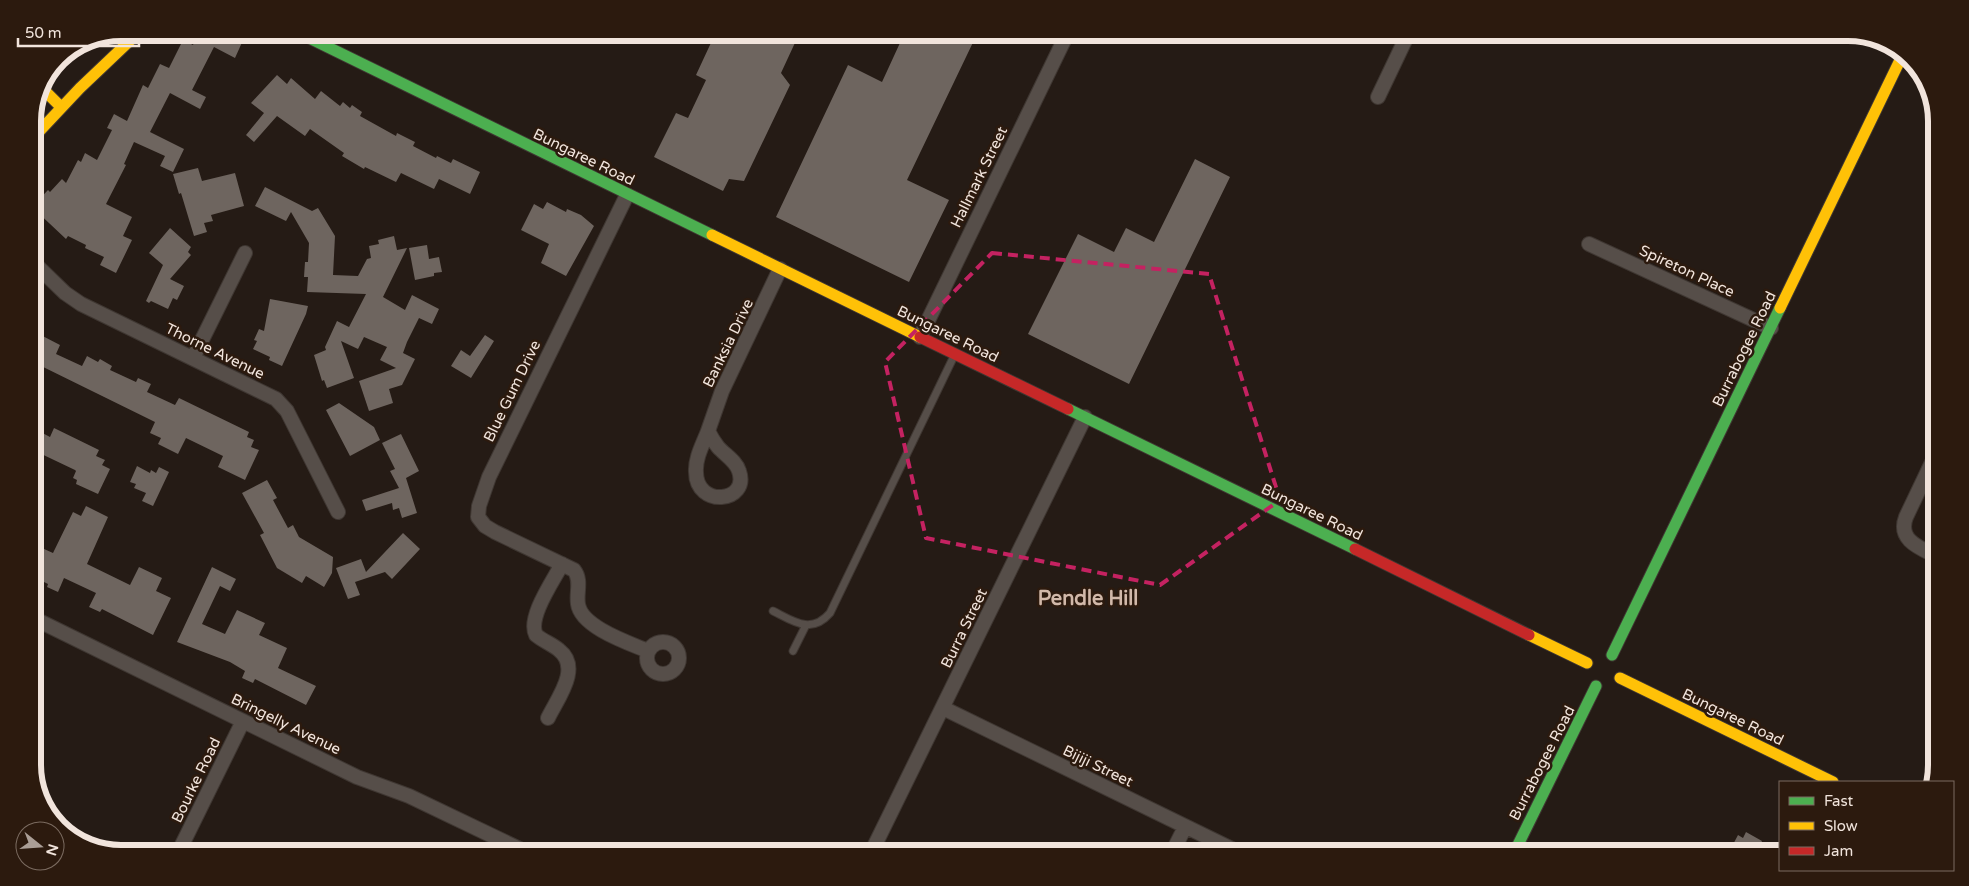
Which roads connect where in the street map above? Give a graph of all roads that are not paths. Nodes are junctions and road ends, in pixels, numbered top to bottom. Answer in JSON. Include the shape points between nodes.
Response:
{"nodes":[{"id":1,"x":130,"y":41,"type":"edge"},
{"id":2,"x":1064,"y":41,"type":"edge"},
{"id":3,"x":1405,"y":41,"type":"edge"},
{"id":4,"x":317,"y":42,"type":"edge"},
{"id":5,"x":1900,"y":61,"type":"edge"},
{"id":6,"x":47,"y":93,"type":"edge"},
{"id":7,"x":1378,"y":97,"type":"dead end"},
{"id":8,"x":61,"y":108,"type":"junction"},
{"id":9,"x":41,"y":129,"type":"edge"},
{"id":10,"x":627,"y":195,"type":"junction"},
{"id":11,"x":1589,"y":244,"type":"dead end"},
{"id":12,"x":245,"y":253,"type":"dead end"},
{"id":13,"x":780,"y":269,"type":"junction"},
{"id":14,"x":41,"y":270,"type":"edge"},
{"id":15,"x":1771,"y":328,"type":"junction"},
{"id":16,"x":920,"y":337,"type":"junction"},
{"id":17,"x":955,"y":354,"type":"junction"},
{"id":18,"x":193,"y":358,"type":"junction"},
{"id":19,"x":1085,"y":418,"type":"junction"},
{"id":20,"x":708,"y":431,"type":"dead end"},
{"id":21,"x":1928,"y":471,"type":"edge"},
{"id":22,"x":338,"y":512,"type":"dead end"},
{"id":23,"x":1928,"y":552,"type":"edge"},
{"id":24,"x":562,"y":564,"type":"junction"},
{"id":25,"x":773,"y":611,"type":"dead end"},
{"id":26,"x":41,"y":622,"type":"edge"},
{"id":27,"x":806,"y":626,"type":"junction"},
{"id":28,"x":648,"y":651,"type":"dead end"},
{"id":29,"x":793,"y":651,"type":"dead end"},
{"id":30,"x":1604,"y":653,"type":"junction"},
{"id":31,"x":1587,"y":663,"type":"junction"},
{"id":32,"x":1620,"y":678,"type":"junction"},
{"id":33,"x":1596,"y":686,"type":"junction"},
{"id":34,"x":943,"y":708,"type":"junction"},
{"id":35,"x":548,"y":718,"type":"dead end"},
{"id":36,"x":243,"y":721,"type":"junction"},
{"id":37,"x":1831,"y":781,"type":"edge"},
{"id":38,"x":1184,"y":827,"type":"junction"},
{"id":39,"x":182,"y":845,"type":"edge"},
{"id":40,"x":510,"y":845,"type":"edge"},
{"id":41,"x":875,"y":845,"type":"edge"},
{"id":42,"x":1176,"y":845,"type":"edge"},
{"id":43,"x":1221,"y":845,"type":"edge"},
{"id":44,"x":1518,"y":845,"type":"edge"}],
"edges":[{"from":1,"to":8,"type":"street"},
{"from":2,"to":16,"type":"street","name":"Hallmark Street"},
{"from":3,"to":7,"type":"street"},
{"from":4,"to":10,"type":"street","name":"Bungaree Road"},
{"from":5,"to":15,"type":"street","name":"Burrabogee Road"},
{"from":6,"to":8,"type":"street"},
{"from":8,"to":9,"type":"street"},
{"from":10,"to":13,"type":"street","name":"Bungaree Road"},
{"from":10,"to":24,"type":"street","name":"Blue Gum Drive","via":[[489,477],[478,512],[484,526]]},
{"from":11,"to":15,"type":"street","name":"Spireton Place"},
{"from":12,"to":18,"type":"street"},
{"from":13,"to":16,"type":"street","name":"Bungaree Road"},
{"from":13,"to":20,"type":"street","name":"Banksia Drive","via":[[722,391]]},
{"from":14,"to":18,"type":"street","name":"Thorne Avenue","via":[[72,299]]},
{"from":15,"to":30,"type":"street","name":"Burrabogee Road"},
{"from":16,"to":17,"type":"street","name":"Bungaree Road"},
{"from":17,"to":19,"type":"street","name":"Bungaree Road"},
{"from":17,"to":27,"type":"lane","via":[[830,614],[821,622]]},
{"from":18,"to":22,"type":"street","name":"Thorne Avenue","via":[[282,404]]},
{"from":19,"to":31,"type":"street","name":"Bungaree Road"},
{"from":19,"to":34,"type":"street","name":"Burra Street"},
{"from":21,"to":23,"type":"street","via":[[1903,528],[1914,545]]},
{"from":24,"to":28,"type":"street","name":"Blue Gum Drive","via":[[577,574],[578,608],[586,619],[594,626]]},
{"from":24,"to":35,"type":"street","via":[[533,624],[536,635],[559,650],[569,668]]},
{"from":25,"to":27,"type":"lane"},
{"from":26,"to":36,"type":"street","name":"Bringelly Avenue"},
{"from":27,"to":29,"type":"lane"},
{"from":30,"to":31,"type":"street"},
{"from":30,"to":32,"type":"street","via":[[1621,665]]},
{"from":31,"to":33,"type":"street","via":[[1588,678]]},
{"from":32,"to":33,"type":"street","via":[[1615,684]]},
{"from":32,"to":37,"type":"street","name":"Bungaree Road"},
{"from":33,"to":44,"type":"street","name":"Burrabogee Road"},
{"from":34,"to":38,"type":"street","name":"Bijiji Street"},
{"from":34,"to":41,"type":"street","name":"Burra Street"},
{"from":36,"to":39,"type":"street","name":"Bourke Road"},
{"from":36,"to":40,"type":"street","name":"Bringelly Avenue"},
{"from":38,"to":42,"type":"street"},
{"from":38,"to":43,"type":"street","name":"Bijiji Street"}]}
